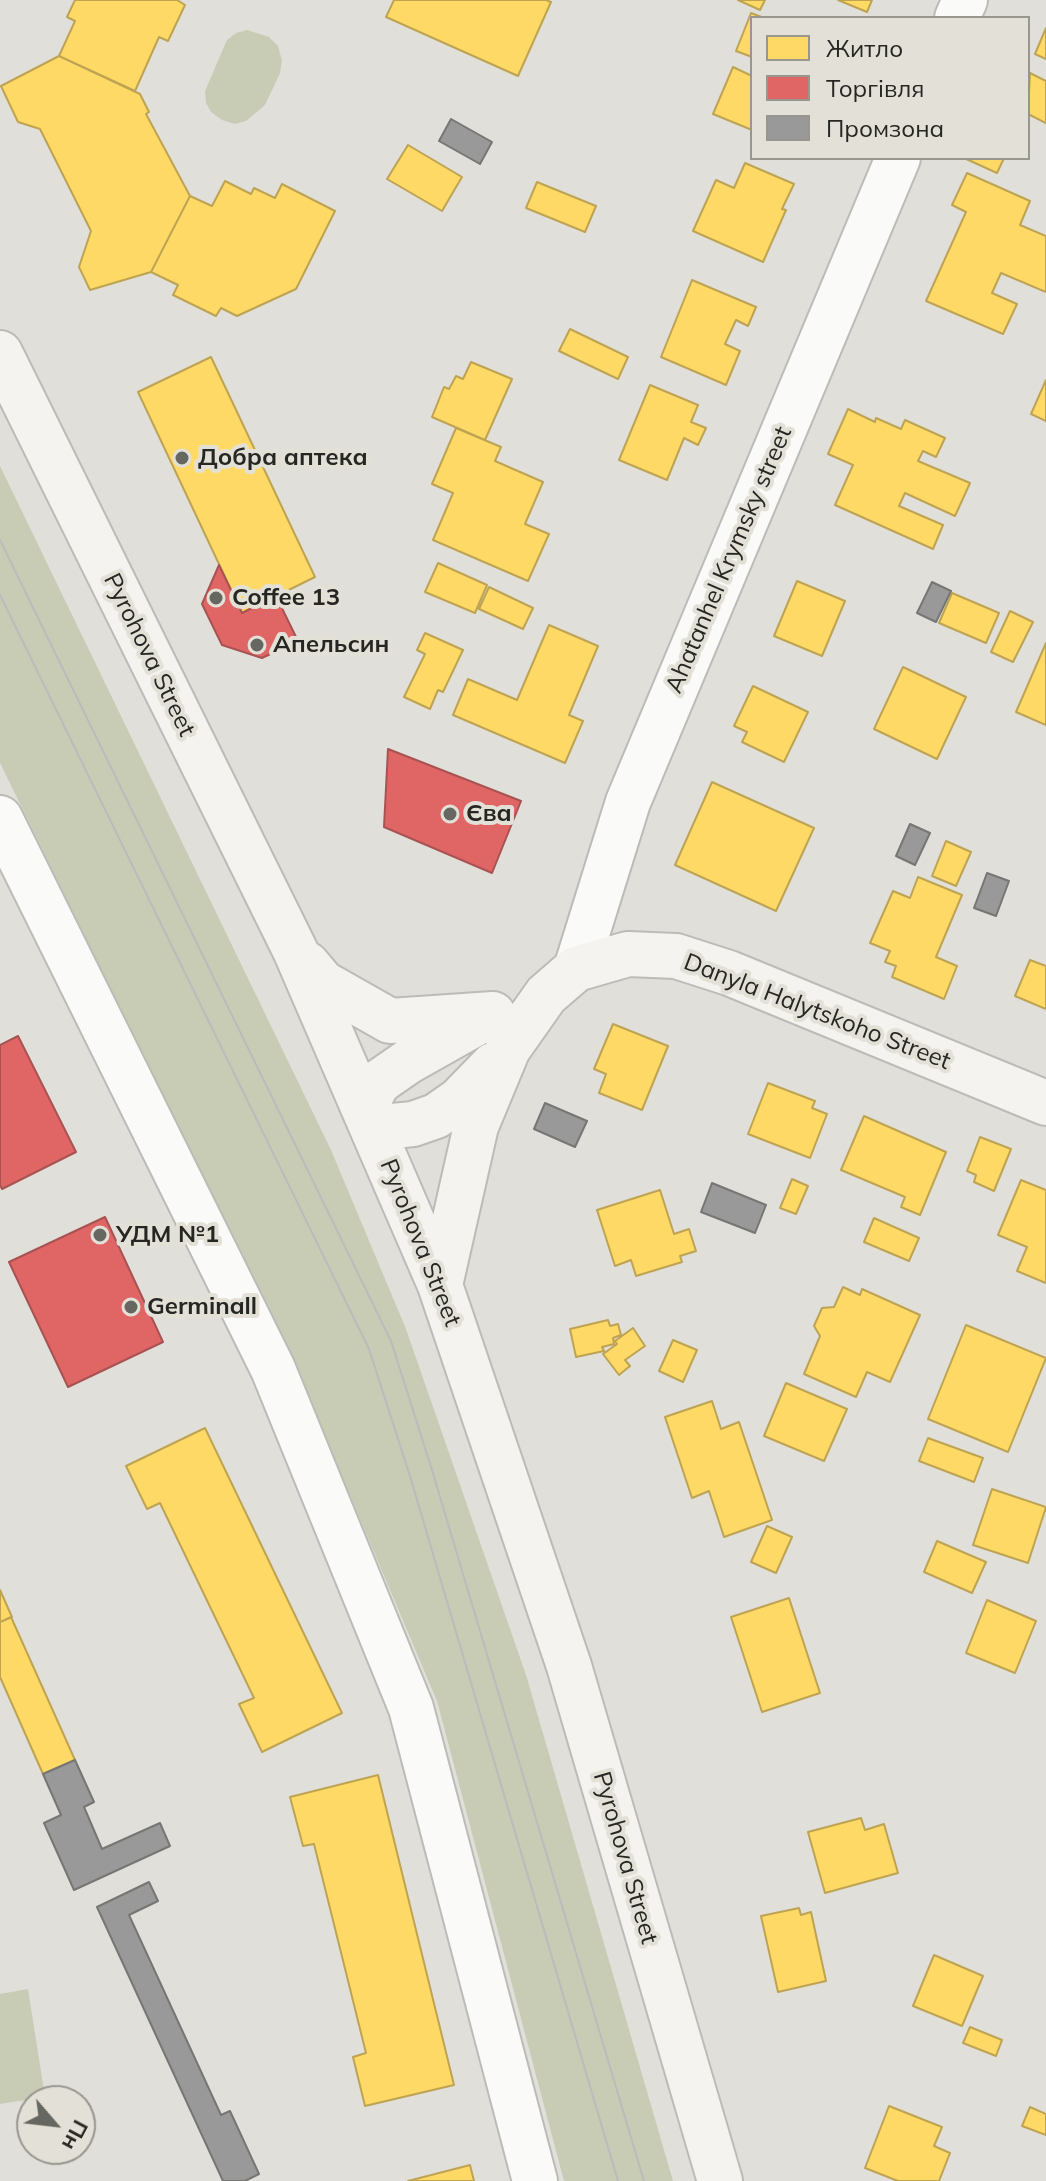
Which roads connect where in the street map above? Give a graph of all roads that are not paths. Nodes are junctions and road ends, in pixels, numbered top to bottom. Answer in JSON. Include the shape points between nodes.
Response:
{"nodes":[{"id":1,"x":897,"y":160,"type":"edge"},
{"id":2,"x":0,"y":353,"type":"edge"},
{"id":3,"x":0,"y":818,"type":"edge"},
{"id":4,"x":295,"y":950,"type":"junction"},
{"id":5,"x":561,"y":982,"type":"junction"},
{"id":6,"x":501,"y":1032,"type":"junction"},
{"id":7,"x":1046,"y":1103,"type":"edge"},
{"id":8,"x":369,"y":1118,"type":"junction"},
{"id":9,"x":440,"y":1285,"type":"junction"},
{"id":10,"x":535,"y":2181,"type":"edge"},
{"id":11,"x":720,"y":2181,"type":"edge"}],
"edges":[{"from":1,"to":5,"type":"street","name":"Ahatanhel Krymsky street","via":[[628,802]]},
{"from":2,"to":4,"type":"main road","name":"Pyrohova Street"},
{"from":3,"to":10,"type":"street","via":[[273,1369],[411,1708]]},
{"from":4,"to":6,"type":"main road","via":[[323,983],[390,1021]]},
{"from":4,"to":8,"type":"main road","name":"Pyrohova Street"},
{"from":5,"to":6,"type":"main road","name":"Danyla Halytskoho Street"},
{"from":5,"to":7,"type":"main road","name":"Danyla Halytskoho Street","via":[[628,954],[676,956]]},
{"from":6,"to":8,"type":"main road","name":"Danyla Halytskoho Street","via":[[409,1061],[377,1084]]},
{"from":6,"to":8,"type":"main road","via":[[459,1100],[436,1116],[413,1124]]},
{"from":6,"to":9,"type":"main road"},
{"from":8,"to":9,"type":"main road","name":"Pyrohova Street"},
{"from":9,"to":11,"type":"main road","name":"Pyrohova Street","via":[[569,1666]]}]}
